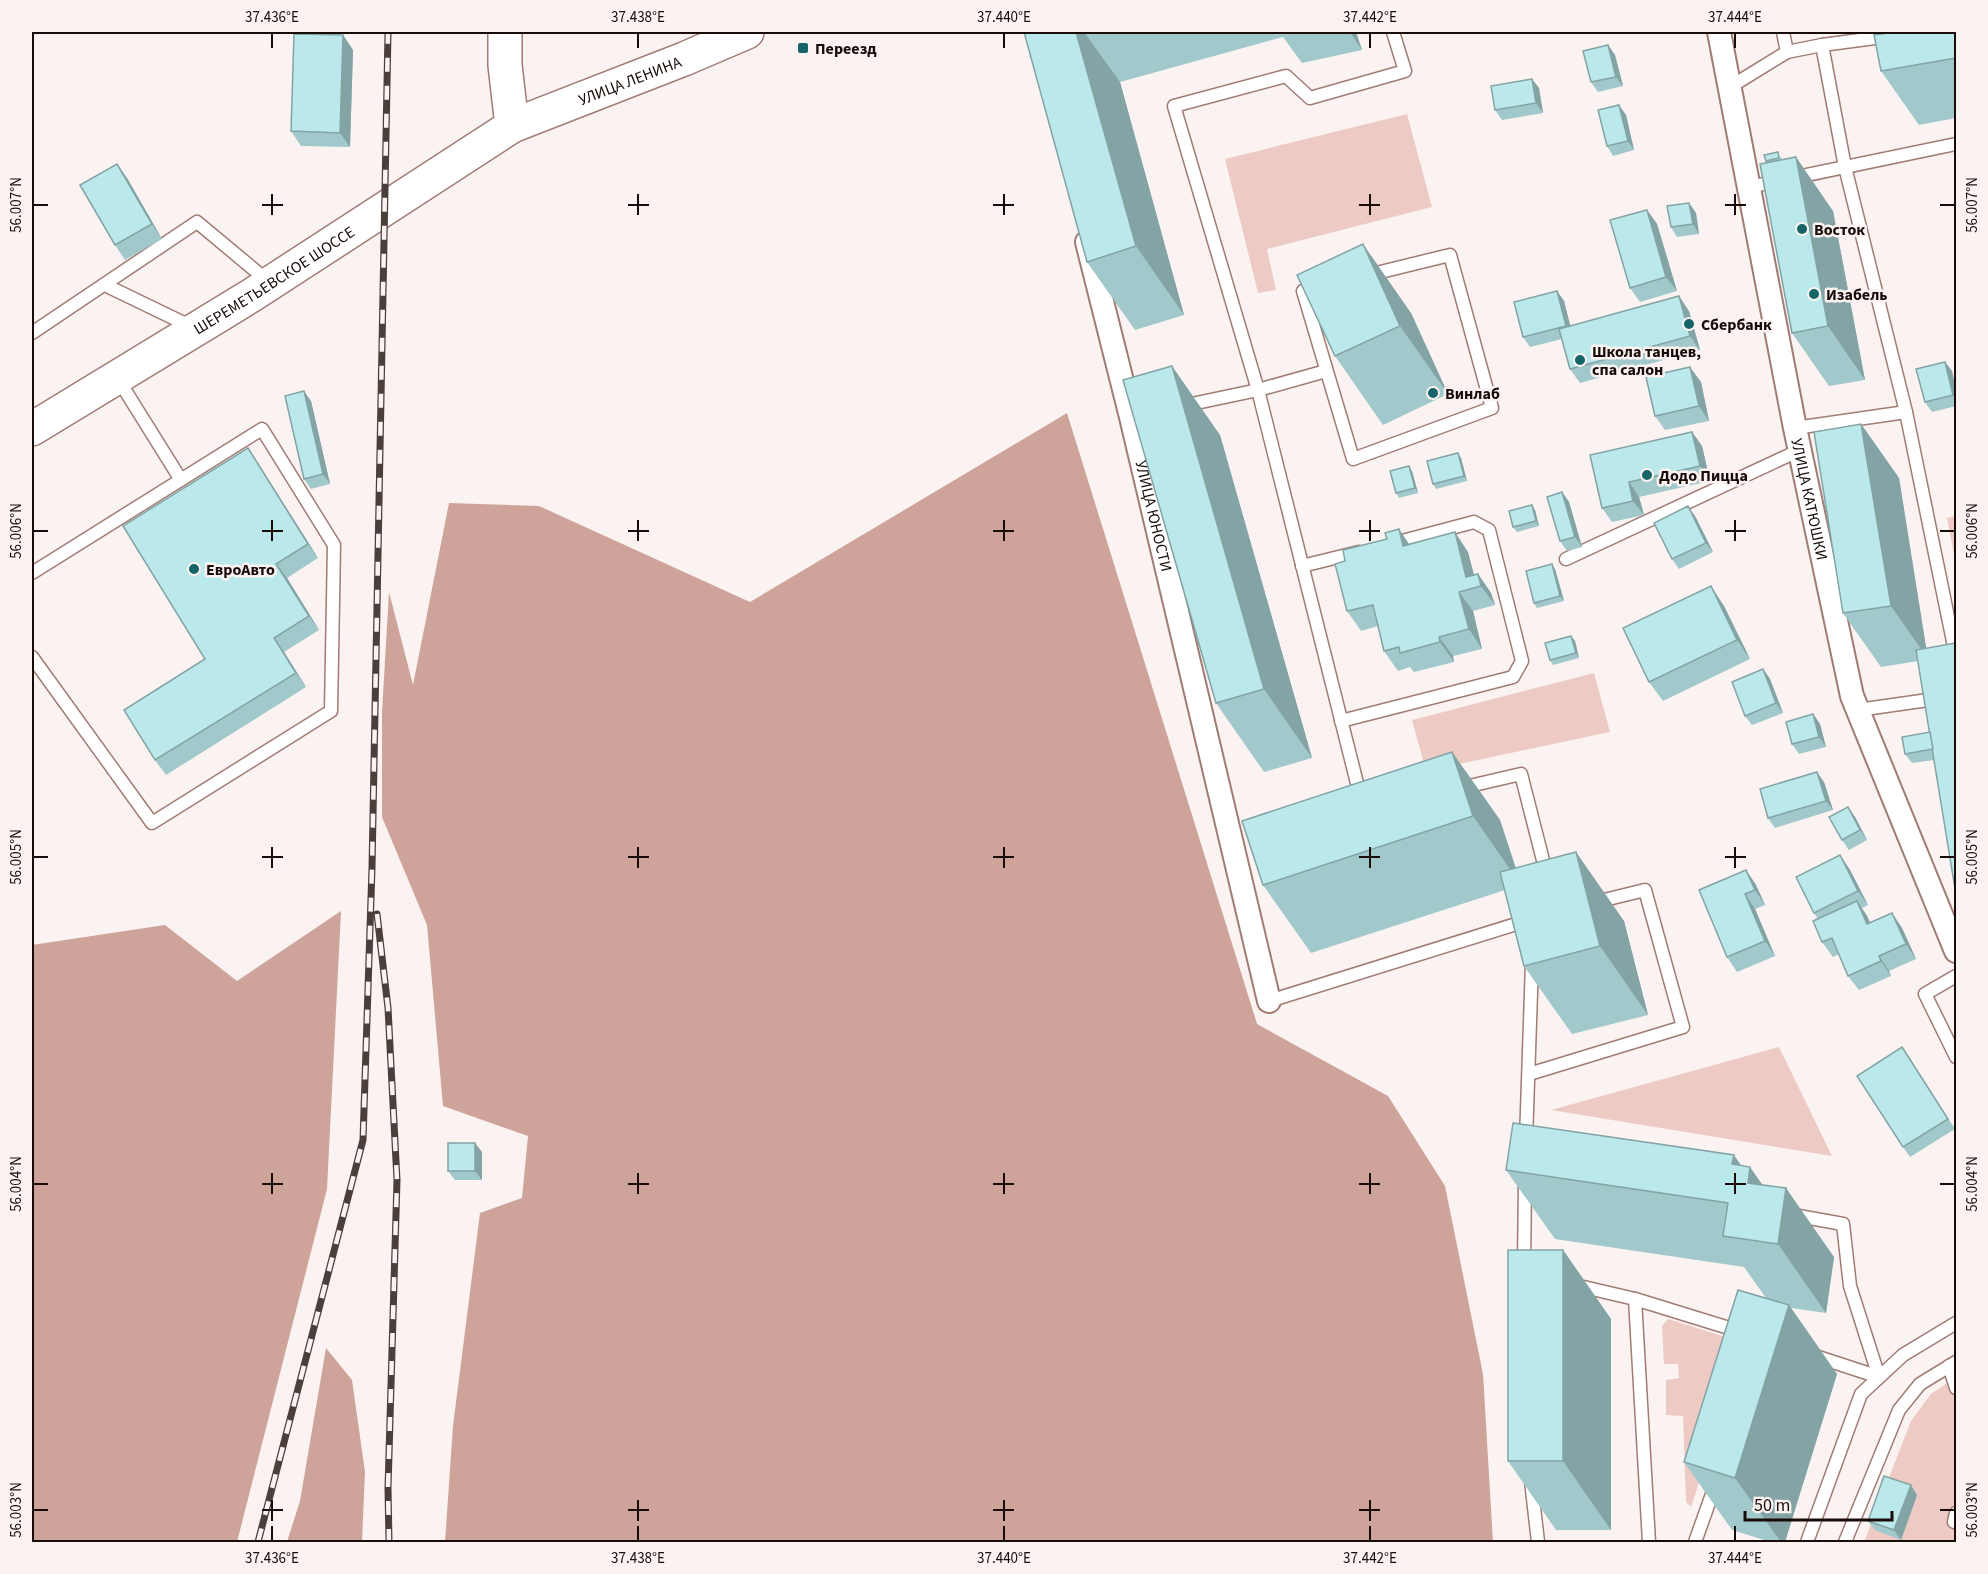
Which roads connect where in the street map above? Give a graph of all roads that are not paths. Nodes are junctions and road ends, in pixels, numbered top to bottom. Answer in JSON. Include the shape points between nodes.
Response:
{"nodes":[{"id":1,"x":505,"y":32,"type":"edge"},
{"id":2,"x":747,"y":32,"type":"edge"},
{"id":3,"x":1393,"y":32,"type":"edge"},
{"id":4,"x":1719,"y":32,"type":"edge"},
{"id":5,"x":1783,"y":32,"type":"edge"},
{"id":6,"x":1920,"y":32,"type":"edge"},
{"id":7,"x":1868,"y":35,"type":"edge"},
{"id":8,"x":1822,"y":45,"type":"junction"},
{"id":9,"x":1787,"y":52,"type":"junction"},
{"id":10,"x":1730,"y":87,"type":"junction"},
{"id":11,"x":512,"y":126,"type":"junction"},
{"id":12,"x":1956,"y":144,"type":"edge"},
{"id":13,"x":1845,"y":167,"type":"junction"},
{"id":14,"x":1749,"y":187,"type":"junction"},
{"id":15,"x":1082,"y":224,"type":"edge"},
{"id":16,"x":270,"y":283,"type":"junction"},
{"id":17,"x":105,"y":285,"type":"junction"},
{"id":18,"x":196,"y":329,"type":"junction"},
{"id":19,"x":32,"y":333,"type":"edge"},
{"id":20,"x":1326,"y":371,"type":"junction"},
{"id":21,"x":117,"y":377,"type":"junction"},
{"id":22,"x":1258,"y":390,"type":"junction"},
{"id":23,"x":1166,"y":409,"type":"edge"},
{"id":24,"x":1906,"y":412,"type":"junction"},
{"id":25,"x":32,"y":429,"type":"edge"},
{"id":26,"x":1798,"y":439,"type":"junction"},
{"id":27,"x":181,"y":480,"type":"junction"},
{"id":28,"x":1566,"y":559,"type":"dead end"},
{"id":29,"x":1302,"y":566,"type":"junction"},
{"id":30,"x":32,"y":573,"type":"edge"},
{"id":31,"x":1956,"y":656,"type":"edge"},
{"id":32,"x":32,"y":657,"type":"edge"},
{"id":33,"x":1956,"y":696,"type":"edge"},
{"id":34,"x":1858,"y":710,"type":"junction"},
{"id":35,"x":1341,"y":721,"type":"junction"},
{"id":36,"x":1454,"y":790,"type":"edge"},
{"id":37,"x":1364,"y":811,"type":"edge"},
{"id":38,"x":1550,"y":889,"type":"edge"},
{"id":39,"x":1578,"y":906,"type":"edge"},
{"id":40,"x":1537,"y":922,"type":"edge"},
{"id":41,"x":1956,"y":951,"type":"edge"},
{"id":42,"x":1533,"y":955,"type":"edge"},
{"id":43,"x":1956,"y":976,"type":"edge"},
{"id":44,"x":1269,"y":1001,"type":"joint"},
{"id":45,"x":1956,"y":1057,"type":"edge"},
{"id":46,"x":1529,"y":1074,"type":"junction"},
{"id":47,"x":1526,"y":1149,"type":"edge"},
{"id":48,"x":1537,"y":1172,"type":"edge"},
{"id":49,"x":1784,"y":1214,"type":"edge"},
{"id":50,"x":1528,"y":1277,"type":"edge"},
{"id":51,"x":1557,"y":1280,"type":"edge"},
{"id":52,"x":1635,"y":1299,"type":"junction"},
{"id":53,"x":1956,"y":1323,"type":"edge"},
{"id":54,"x":1754,"y":1336,"type":"edge"},
{"id":55,"x":1799,"y":1351,"type":"dead end"},
{"id":56,"x":1953,"y":1364,"type":"edge"},
{"id":57,"x":1879,"y":1377,"type":"junction"},
{"id":58,"x":1956,"y":1388,"type":"edge"},
{"id":59,"x":1530,"y":1473,"type":"edge"},
{"id":60,"x":1718,"y":1475,"type":"edge"},
{"id":61,"x":1538,"y":1542,"type":"edge"},
{"id":62,"x":1649,"y":1542,"type":"edge"},
{"id":63,"x":1695,"y":1542,"type":"edge"},
{"id":64,"x":1807,"y":1542,"type":"edge"},
{"id":65,"x":1845,"y":1542,"type":"edge"}],
"edges":[{"from":1,"to":11,"type":"main road"},
{"from":2,"to":11,"type":"main road","name":"УЛИЦА ЛЕНИНА"},
{"from":3,"to":22,"type":"lane","via":[[1405,71],[1310,98],[1286,76],[1174,106]]},
{"from":4,"to":10,"type":"street","name":"УЛИЦА КАТЮШКИ"},
{"from":5,"to":9,"type":"lane"},
{"from":6,"to":7,"type":"lane"},
{"from":7,"to":8,"type":"lane"},
{"from":8,"to":9,"type":"lane"},
{"from":8,"to":13,"type":"lane"},
{"from":9,"to":10,"type":"lane"},
{"from":10,"to":14,"type":"street","name":"УЛИЦА КАТЮШКИ"},
{"from":11,"to":16,"type":"main road","name":"ШЕРЕМЕТЬЕВСКОЕ ШОССЕ"},
{"from":12,"to":13,"type":"lane"},
{"from":13,"to":14,"type":"lane"},
{"from":13,"to":24,"type":"lane"},
{"from":14,"to":26,"type":"street","name":"УЛИЦА КАТЮШКИ"},
{"from":15,"to":44,"type":"street","name":"УЛИЦА ЮНОСТИ","via":[[1137,416]]},
{"from":16,"to":17,"type":"lane","via":[[196,222]]},
{"from":16,"to":18,"type":"main road","name":"ШЕРЕМЕТЬЕВСКОЕ ШОССЕ"},
{"from":17,"to":18,"type":"lane"},
{"from":17,"to":19,"type":"lane"},
{"from":18,"to":21,"type":"main road","name":"ШЕРЕМЕТЬЕВСКОЕ ШОССЕ"},
{"from":20,"to":20,"type":"lane","via":[[1353,459],[1492,408],[1450,255],[1303,291]]},
{"from":20,"to":22,"type":"lane"},
{"from":21,"to":25,"type":"main road","name":"ШЕРЕМЕТЬЕВСКОЕ ШОССЕ"},
{"from":21,"to":27,"type":"lane"},
{"from":22,"to":23,"type":"lane"},
{"from":22,"to":29,"type":"lane"},
{"from":24,"to":26,"type":"lane"},
{"from":24,"to":31,"type":"lane"},
{"from":26,"to":28,"type":"lane"},
{"from":26,"to":34,"type":"street","name":"УЛИЦА КАТЮШКИ"},
{"from":27,"to":30,"type":"lane"},
{"from":27,"to":32,"type":"lane","via":[[262,429],[334,545],[331,711],[152,823]]},
{"from":29,"to":35,"type":"lane"},
{"from":29,"to":35,"type":"lane","via":[[1474,522],[1489,530],[1522,661],[1513,676]]},
{"from":33,"to":34,"type":"lane"},
{"from":34,"to":41,"type":"street","name":"УЛИЦА КАТЮШКИ"},
{"from":35,"to":37,"type":"lane"},
{"from":36,"to":38,"type":"lane","via":[[1521,774]]},
{"from":39,"to":46,"type":"lane","via":[[1645,890],[1683,1027]]},
{"from":40,"to":44,"type":"lane"},
{"from":42,"to":46,"type":"lane"},
{"from":43,"to":45,"type":"lane","via":[[1925,994]]},
{"from":46,"to":47,"type":"lane"},
{"from":48,"to":50,"type":"lane","via":[[1525,1170]]},
{"from":49,"to":57,"type":"lane","via":[[1843,1224],[1850,1286]]},
{"from":51,"to":52,"type":"lane"},
{"from":52,"to":54,"type":"lane"},
{"from":52,"to":62,"type":"lane"},
{"from":53,"to":57,"type":"lane","via":[[1903,1355]]},
{"from":55,"to":57,"type":"lane"},
{"from":56,"to":58,"type":"lane"},
{"from":56,"to":65,"type":"lane","via":[[1920,1384],[1899,1410]]},
{"from":57,"to":64,"type":"lane","via":[[1860,1394]]},
{"from":59,"to":61,"type":"lane"},
{"from":60,"to":63,"type":"lane"}]}
